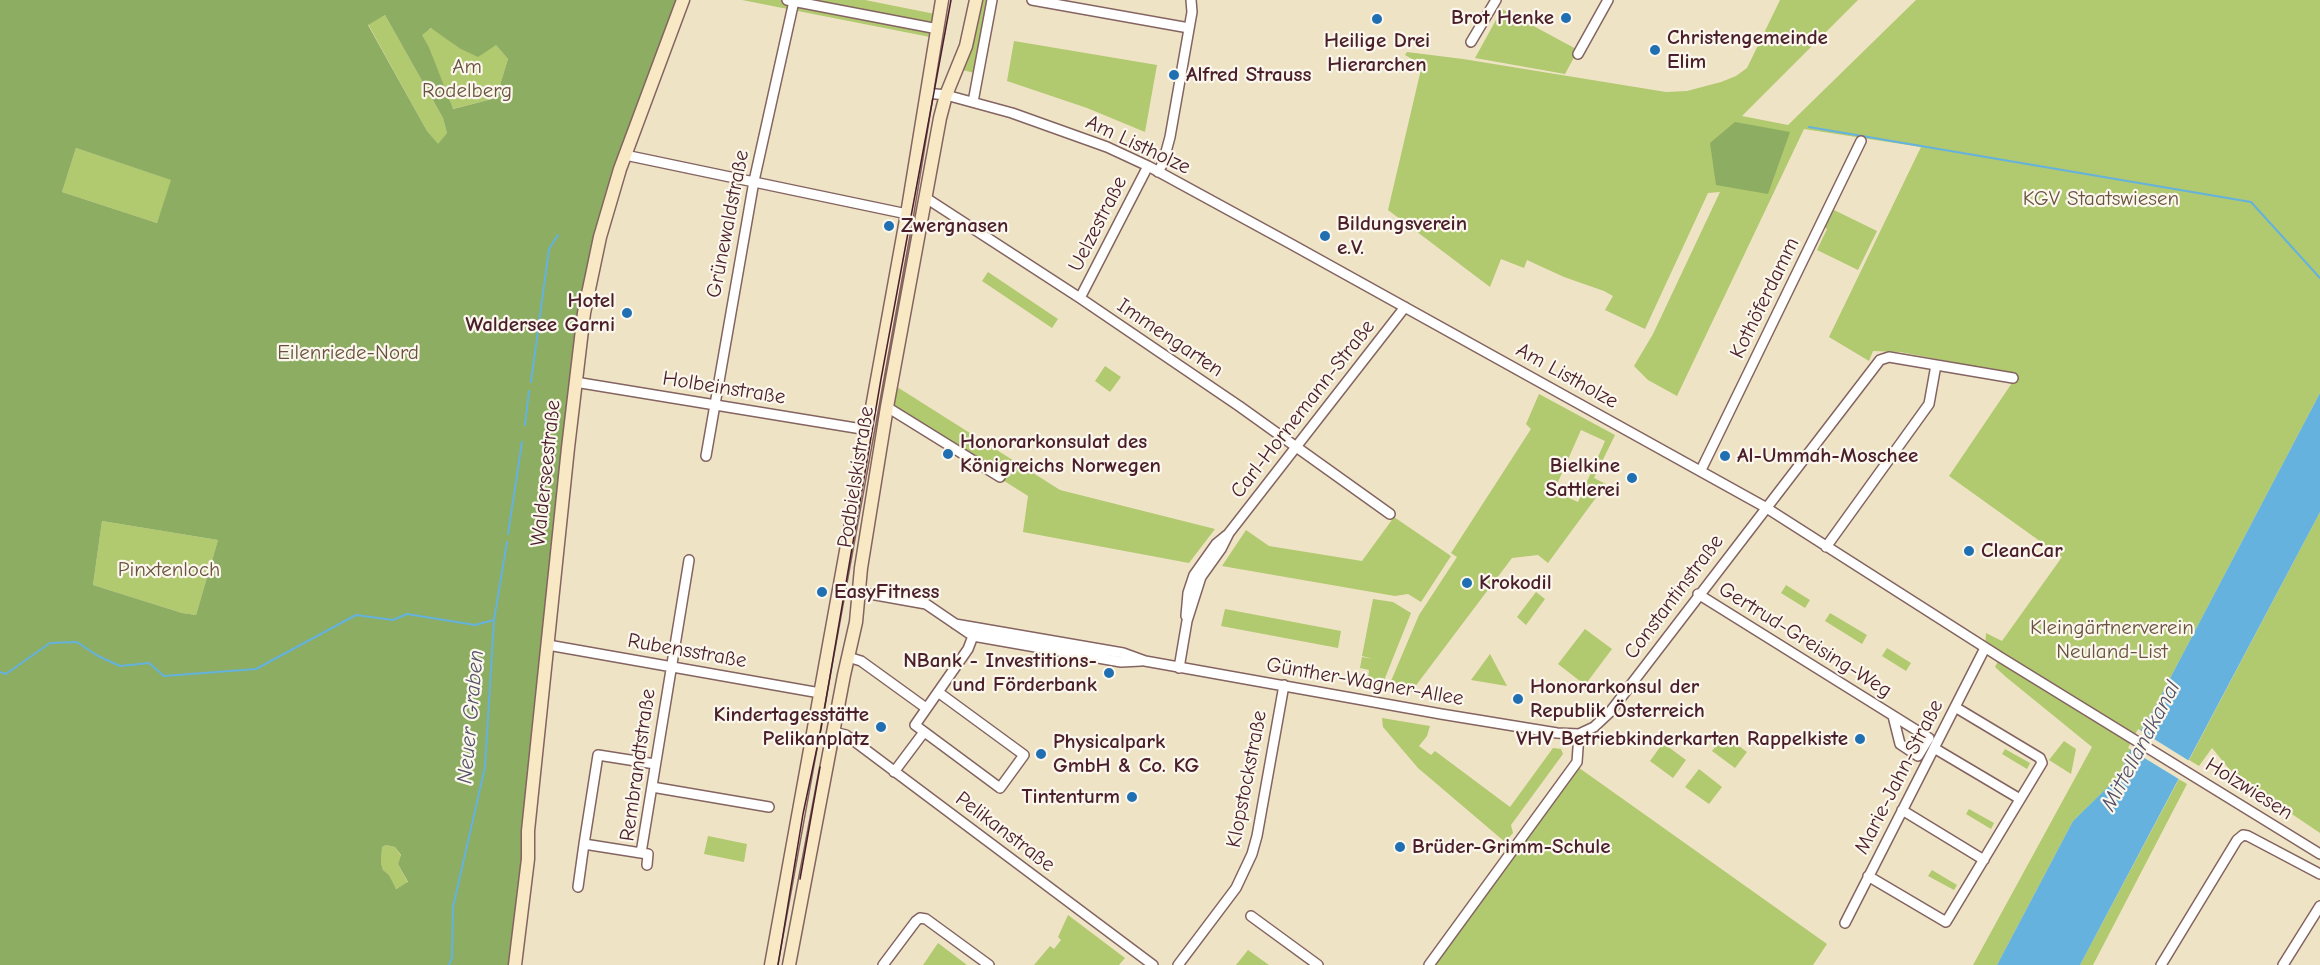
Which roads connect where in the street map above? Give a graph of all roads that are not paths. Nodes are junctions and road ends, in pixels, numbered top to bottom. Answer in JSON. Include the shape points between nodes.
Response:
{"nodes":[{"id":1,"x":683,"y":0,"type":"edge"},
{"id":2,"x":852,"y":0,"type":"edge"},
{"id":3,"x":942,"y":0,"type":"edge"},
{"id":4,"x":976,"y":0,"type":"edge"},
{"id":5,"x":992,"y":0,"type":"edge"},
{"id":6,"x":1032,"y":0,"type":"edge"},
{"id":7,"x":1191,"y":0,"type":"edge"},
{"id":8,"x":1496,"y":0,"type":"edge"},
{"id":9,"x":1608,"y":0,"type":"edge"},
{"id":10,"x":791,"y":1,"type":"edge"},
{"id":11,"x":850,"y":12,"type":"junction"},
{"id":12,"x":1189,"y":28,"type":"junction"},
{"id":13,"x":938,"y":29,"type":"junction"},
{"id":14,"x":1471,"y":42,"type":"dead end"},
{"id":15,"x":1578,"y":54,"type":"dead end"},
{"id":16,"x":926,"y":93,"type":"junction"},
{"id":17,"x":946,"y":95,"type":"junction"},
{"id":18,"x":973,"y":102,"type":"junction"},
{"id":19,"x":1861,"y":141,"type":"dead end"},
{"id":20,"x":625,"y":155,"type":"junction"},
{"id":21,"x":1148,"y":166,"type":"junction"},
{"id":22,"x":1158,"y":172,"type":"junction"},
{"id":23,"x":754,"y":181,"type":"junction"},
{"id":24,"x":926,"y":198,"type":"junction"},
{"id":25,"x":907,"y":214,"type":"junction"},
{"id":26,"x":1080,"y":298,"type":"junction"},
{"id":27,"x":1405,"y":307,"type":"junction"},
{"id":28,"x":1936,"y":365,"type":"junction"},
{"id":29,"x":2013,"y":378,"type":"dead end"},
{"id":30,"x":575,"y":382,"type":"junction"},
{"id":31,"x":714,"y":405,"type":"junction"},
{"id":32,"x":887,"y":406,"type":"junction"},
{"id":33,"x":868,"y":430,"type":"junction"},
{"id":34,"x":1296,"y":446,"type":"junction"},
{"id":35,"x":706,"y":456,"type":"dead end"},
{"id":36,"x":1701,"y":470,"type":"junction"},
{"id":37,"x":1000,"y":477,"type":"dead end"},
{"id":38,"x":1765,"y":507,"type":"junction"},
{"id":39,"x":1390,"y":514,"type":"dead end"},
{"id":40,"x":1827,"y":547,"type":"junction"},
{"id":41,"x":689,"y":560,"type":"dead end"},
{"id":42,"x":840,"y":588,"type":"junction"},
{"id":43,"x":859,"y":592,"type":"junction"},
{"id":44,"x":1698,"y":594,"type":"junction"},
{"id":45,"x":955,"y":624,"type":"junction"},
{"id":46,"x":973,"y":636,"type":"junction"},
{"id":47,"x":548,"y":645,"type":"junction"},
{"id":48,"x":1985,"y":648,"type":"junction"},
{"id":49,"x":848,"y":657,"type":"junction"},
{"id":50,"x":1144,"y":661,"type":"junction"},
{"id":51,"x":671,"y":667,"type":"junction"},
{"id":52,"x":1179,"y":668,"type":"junction"},
{"id":53,"x":1284,"y":685,"type":"junction"},
{"id":54,"x":938,"y":692,"type":"junction"},
{"id":55,"x":820,"y":693,"type":"junction"},
{"id":56,"x":1954,"y":707,"type":"junction"},
{"id":57,"x":926,"y":708,"type":"junction"},
{"id":58,"x":1893,"y":716,"type":"dead end"},
{"id":59,"x":814,"y":728,"type":"junction"},
{"id":60,"x":833,"y":732,"type":"junction"},
{"id":61,"x":924,"y":732,"type":"junction"},
{"id":62,"x":1579,"y":734,"type":"junction"},
{"id":63,"x":599,"y":745,"type":"dead end"},
{"id":64,"x":1934,"y":747,"type":"junction"},
{"id":65,"x":2159,"y":754,"type":"joint"},
{"id":66,"x":598,"y":755,"type":"junction"},
{"id":67,"x":656,"y":764,"type":"junction"},
{"id":68,"x":894,"y":772,"type":"junction"},
{"id":69,"x":652,"y":787,"type":"junction"},
{"id":70,"x":2020,"y":799,"type":"junction"},
{"id":71,"x":769,"y":807,"type":"dead end"},
{"id":72,"x":1902,"y":810,"type":"junction"},
{"id":73,"x":584,"y":844,"type":"junction"},
{"id":74,"x":642,"y":853,"type":"junction"},
{"id":75,"x":2320,"y":854,"type":"edge"},
{"id":76,"x":1984,"y":860,"type":"junction"},
{"id":77,"x":647,"y":865,"type":"dead end"},
{"id":78,"x":2320,"y":874,"type":"edge"},
{"id":79,"x":1869,"y":876,"type":"junction"},
{"id":80,"x":578,"y":888,"type":"dead end"},
{"id":81,"x":2320,"y":906,"type":"edge"},
{"id":82,"x":1251,"y":916,"type":"dead end"},
{"id":83,"x":1845,"y":922,"type":"dead end"},
{"id":84,"x":515,"y":965,"type":"edge"},
{"id":85,"x":771,"y":965,"type":"edge"},
{"id":86,"x":789,"y":965,"type":"edge"},
{"id":87,"x":883,"y":965,"type":"edge"},
{"id":88,"x":989,"y":965,"type":"edge"},
{"id":89,"x":1153,"y":965,"type":"edge"},
{"id":90,"x":1178,"y":965,"type":"edge"},
{"id":91,"x":1318,"y":965,"type":"edge"},
{"id":92,"x":1429,"y":965,"type":"edge"},
{"id":93,"x":2161,"y":965,"type":"edge"},
{"id":94,"x":2283,"y":965,"type":"edge"}],
"edges":[{"from":1,"to":20,"type":"main road","name":"Walderseestraße"},
{"from":2,"to":11,"type":"street"},
{"from":3,"to":13,"type":"main road","name":"Podbielskistraße"},
{"from":4,"to":17,"type":"main road","name":"Podbielskistraße","via":[[966,46]]},
{"from":5,"to":18,"type":"street"},
{"from":6,"to":12,"type":"street"},
{"from":7,"to":12,"type":"street"},
{"from":8,"to":14,"type":"street"},
{"from":9,"to":15,"type":"street"},
{"from":10,"to":11,"type":"street"},
{"from":10,"to":23,"type":"street","name":"Grünewaldstraße"},
{"from":11,"to":13,"type":"street"},
{"from":12,"to":22,"type":"street","via":[[1170,137]]},
{"from":13,"to":16,"type":"main road","name":"Podbielskistraße"},
{"from":16,"to":17,"type":"street","name":"Am Listholze"},
{"from":16,"to":25,"type":"main road","name":"Podbielskistraße"},
{"from":17,"to":18,"type":"street","name":"Am Listholze"},
{"from":17,"to":24,"type":"main road","name":"Podbielskistraße"},
{"from":18,"to":21,"type":"street","name":"Am Listholze","via":[[1063,130]]},
{"from":19,"to":36,"type":"street","name":"Kothöferdamm"},
{"from":20,"to":23,"type":"street"},
{"from":20,"to":30,"type":"main road","name":"Walderseestraße","via":[[600,237]]},
{"from":21,"to":22,"type":"street","name":"Am Listholze"},
{"from":21,"to":26,"type":"street","name":"Uelzestraße"},
{"from":22,"to":27,"type":"street","name":"Am Listholze"},
{"from":23,"to":25,"type":"street"},
{"from":23,"to":31,"type":"street","name":"Grünewaldstraße"},
{"from":24,"to":26,"type":"street","name":"Immengarten"},
{"from":24,"to":32,"type":"main road","name":"Podbielskistraße"},
{"from":25,"to":33,"type":"main road","name":"Podbielskistraße"},
{"from":26,"to":34,"type":"street","name":"Immengarten"},
{"from":27,"to":34,"type":"street","name":"Carl-Hornemann-Straße"},
{"from":27,"to":36,"type":"street","name":"Am Listholze"},
{"from":28,"to":29,"type":"street","name":"Constantinstraße"},
{"from":28,"to":38,"type":"street","name":"Constantinstraße","via":[[1889,357],[1880,360]]},
{"from":28,"to":40,"type":"street","via":[[1929,404]]},
{"from":30,"to":31,"type":"street","name":"Holbeinstraße"},
{"from":30,"to":47,"type":"main road","name":"Walderseestraße"},
{"from":31,"to":33,"type":"street","name":"Holbeinstraße"},
{"from":31,"to":35,"type":"street","name":"Grünewaldstraße"},
{"from":32,"to":37,"type":"street"},
{"from":32,"to":43,"type":"main road","name":"Podbielskistraße"},
{"from":33,"to":42,"type":"main road","name":"Podbielskistraße"},
{"from":34,"to":39,"type":"street","name":"Immengarten"},
{"from":34,"to":52,"type":"street","name":"Carl-Hornemann-Straße","via":[[1194,575],[1188,593]]},
{"from":36,"to":38,"type":"street","name":"Am Listholze"},
{"from":38,"to":40,"type":"street","name":"Am Listholze"},
{"from":38,"to":44,"type":"street","name":"Constantinstraße"},
{"from":40,"to":48,"type":"street","name":"Am Listholze"},
{"from":41,"to":51,"type":"street","name":"Rembrandtstraße"},
{"from":42,"to":43,"type":"main road"},
{"from":42,"to":55,"type":"main road","name":"Podbielskistraße"},
{"from":43,"to":45,"type":"street","name":"Günther-Wagner-Allee","via":[[926,604]]},
{"from":43,"to":49,"type":"main road","name":"Podbielskistraße"},
{"from":44,"to":58,"type":"street","name":"Gertrud-Greising-Weg"},
{"from":44,"to":62,"type":"street","name":"Constantinstraße","via":[[1603,720]]},
{"from":45,"to":46,"type":"street","name":"Günther-Wagner-Allee"},
{"from":45,"to":50,"type":"street","name":"Günther-Wagner-Allee","via":[[1123,653]]},
{"from":46,"to":50,"type":"street","name":"Günther-Wagner-Allee","via":[[1121,662]]},
{"from":46,"to":54,"type":"street"},
{"from":47,"to":51,"type":"street","name":"Rubensstraße"},
{"from":47,"to":84,"type":"main road","name":"Walderseestraße"},
{"from":48,"to":56,"type":"street","name":"Marie-Jahn-Straße"},
{"from":48,"to":65,"type":"street","name":"Am Listholze"},
{"from":49,"to":57,"type":"street","via":[[861,661]]},
{"from":49,"to":60,"type":"main road","name":"Podbielskistraße"},
{"from":50,"to":52,"type":"street","name":"Günther-Wagner-Allee"},
{"from":51,"to":55,"type":"street","name":"Rubensstraße"},
{"from":51,"to":67,"type":"street","name":"Rembrandtstraße"},
{"from":52,"to":53,"type":"street","name":"Günther-Wagner-Allee"},
{"from":53,"to":62,"type":"street","name":"Günther-Wagner-Allee"},
{"from":53,"to":90,"type":"street","name":"Klopstockstraße","via":[[1252,855],[1236,888]]},
{"from":54,"to":57,"type":"street"},
{"from":54,"to":61,"type":"street","via":[[1024,755],[1000,788]]},
{"from":55,"to":59,"type":"main road","name":"Podbielskistraße"},
{"from":56,"to":64,"type":"street","name":"Marie-Jahn-Straße"},
{"from":56,"to":70,"type":"street","via":[[2042,760]]},
{"from":57,"to":61,"type":"street","via":[[915,725]]},
{"from":59,"to":60,"type":"main road"},
{"from":59,"to":85,"type":"main road","name":"Podbielskistraße"},
{"from":60,"to":68,"type":"street","name":"Pelikanstraße","via":[[846,735]]},
{"from":60,"to":86,"type":"main road","name":"Podbielskistraße"},
{"from":61,"to":68,"type":"street"},
{"from":62,"to":92,"type":"street","via":[[1577,762]]},
{"from":63,"to":66,"type":"street"},
{"from":64,"to":70,"type":"street"},
{"from":64,"to":72,"type":"street","name":"Marie-Jahn-Straße"},
{"from":65,"to":75,"type":"street","name":"Holzwiesen"},
{"from":66,"to":67,"type":"street"},
{"from":66,"to":73,"type":"street"},
{"from":67,"to":69,"type":"street","name":"Rembrandtstraße"},
{"from":68,"to":89,"type":"street","name":"Pelikanstraße"},
{"from":69,"to":71,"type":"street"},
{"from":69,"to":74,"type":"street","name":"Rembrandtstraße"},
{"from":70,"to":76,"type":"street"},
{"from":72,"to":76,"type":"street"},
{"from":72,"to":79,"type":"street","name":"Marie-Jahn-Straße"},
{"from":73,"to":74,"type":"street"},
{"from":73,"to":80,"type":"street"},
{"from":74,"to":77,"type":"street","name":"Rembrandtstraße","via":[[648,854]]},
{"from":76,"to":79,"type":"street","via":[[1946,922]]},
{"from":78,"to":93,"type":"street","via":[[2243,835]]},
{"from":79,"to":83,"type":"street","name":"Marie-Jahn-Straße"},
{"from":81,"to":94,"type":"street"},
{"from":82,"to":91,"type":"street"},
{"from":87,"to":88,"type":"street","via":[[920,918]]}]}
